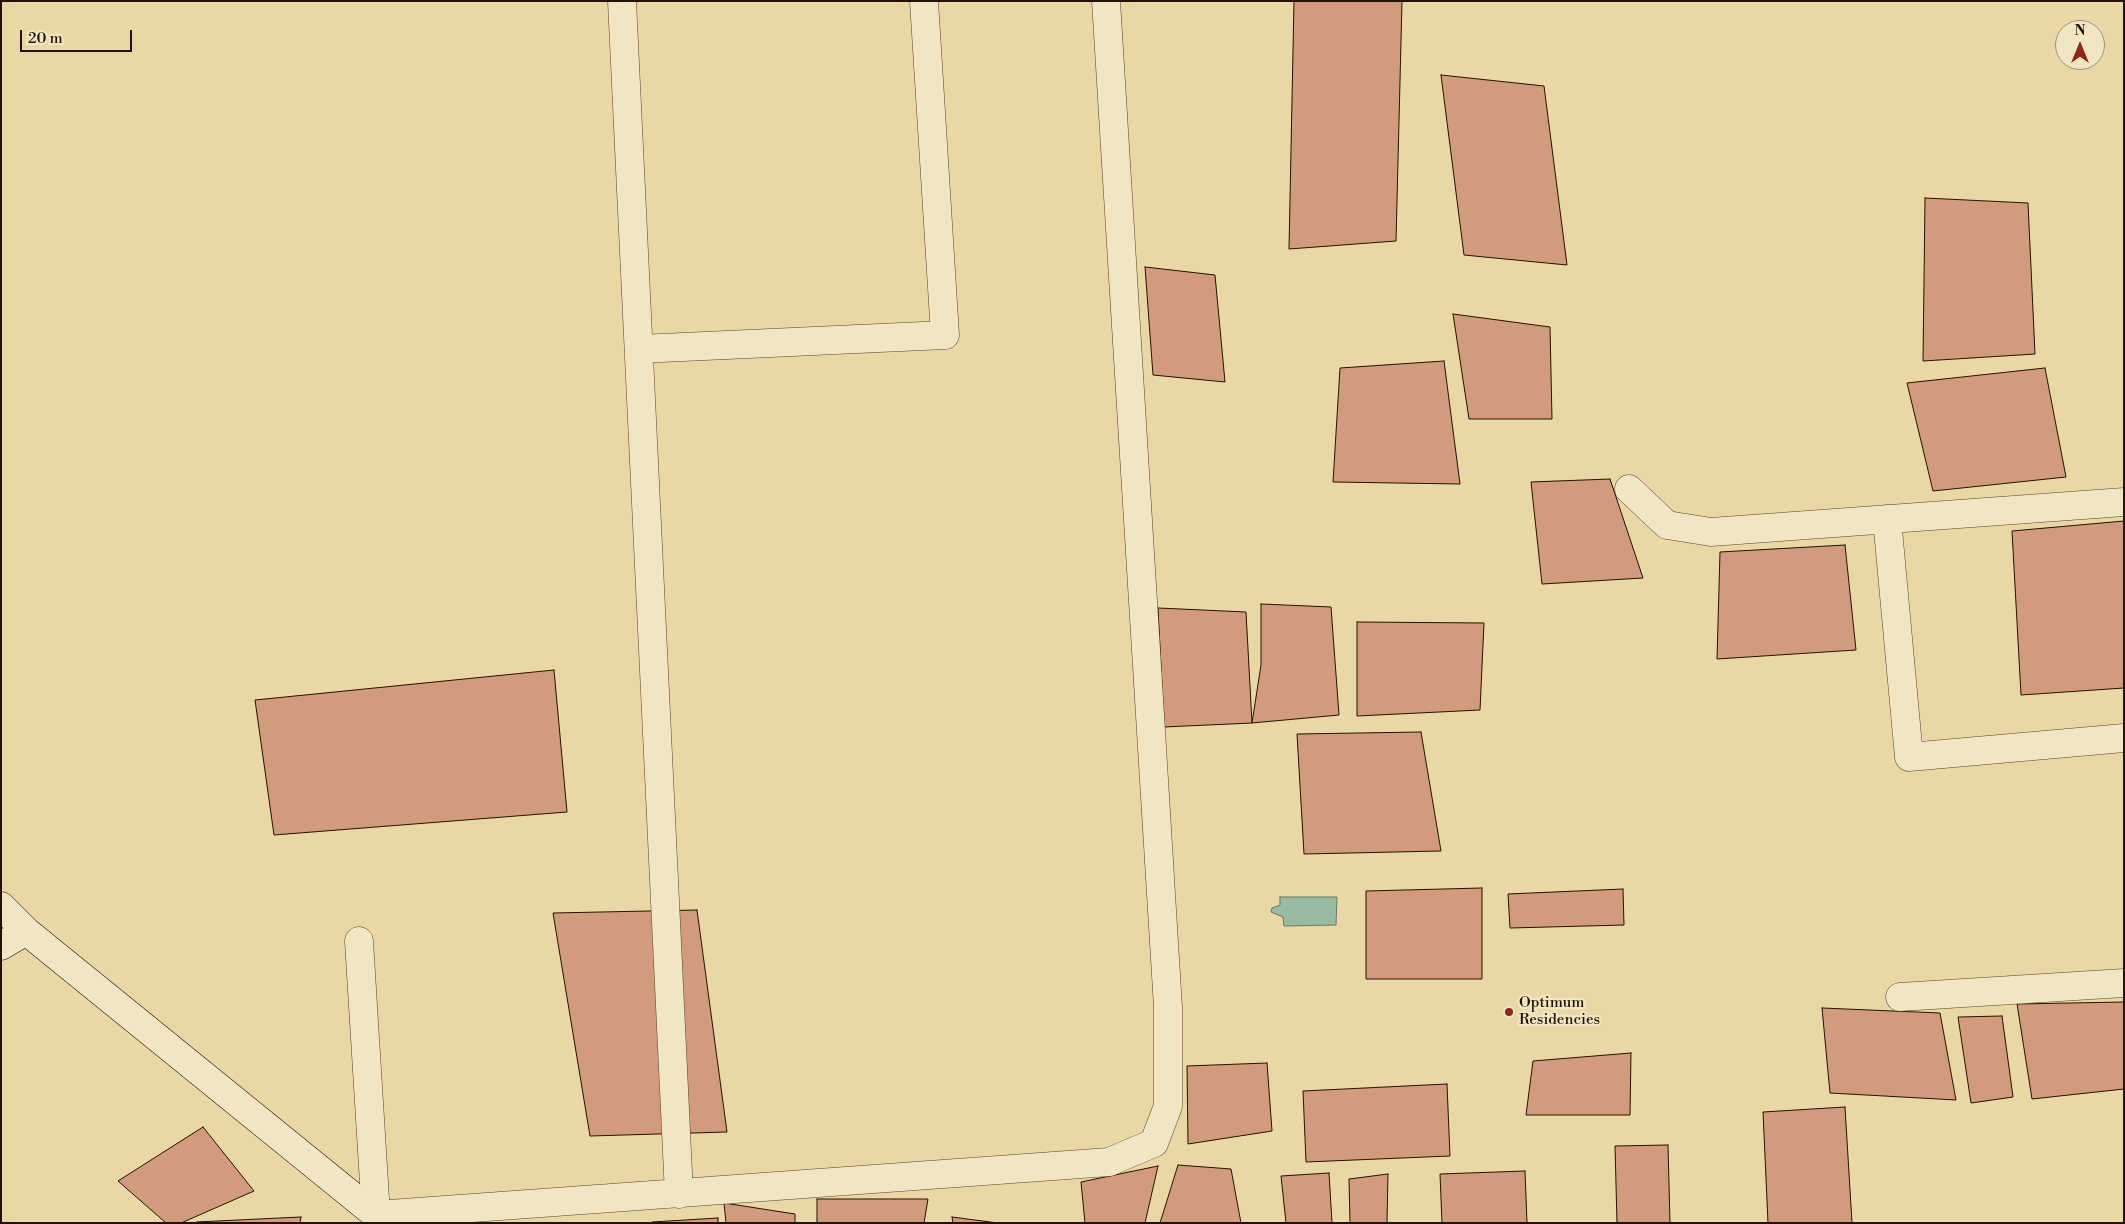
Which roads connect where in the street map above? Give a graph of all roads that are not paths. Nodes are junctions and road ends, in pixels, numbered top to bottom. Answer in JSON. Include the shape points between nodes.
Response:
{"nodes":[{"id":1,"x":622,"y":1,"type":"edge"},
{"id":2,"x":924,"y":1,"type":"edge"},
{"id":3,"x":1106,"y":1,"type":"edge"},
{"id":4,"x":639,"y":349,"type":"junction"},
{"id":5,"x":1629,"y":489,"type":"dead end"},
{"id":6,"x":2124,"y":502,"type":"edge"},
{"id":7,"x":1887,"y":520,"type":"junction"},
{"id":8,"x":2124,"y":738,"type":"edge"},
{"id":9,"x":1,"y":906,"type":"edge"},
{"id":10,"x":26,"y":932,"type":"junction"},
{"id":11,"x":359,"y":941,"type":"dead end"},
{"id":12,"x":1,"y":946,"type":"edge"},
{"id":13,"x":2124,"y":983,"type":"edge"},
{"id":14,"x":1900,"y":997,"type":"dead end"},
{"id":15,"x":678,"y":1194,"type":"junction"},
{"id":16,"x":376,"y":1219,"type":"edge"}],
"edges":[{"from":1,"to":4,"type":"street"},
{"from":2,"to":4,"type":"street","via":[[945,335]]},
{"from":3,"to":15,"type":"street","via":[[1167,997],[1168,1106],[1154,1143],[1109,1162]]},
{"from":4,"to":15,"type":"street"},
{"from":5,"to":7,"type":"street","via":[[1667,525],[1711,532]]},
{"from":6,"to":7,"type":"street"},
{"from":7,"to":8,"type":"street","via":[[1908,757]]},
{"from":9,"to":10,"type":"street"},
{"from":10,"to":12,"type":"street"},
{"from":10,"to":16,"type":"street"},
{"from":11,"to":16,"type":"street"},
{"from":13,"to":14,"type":"street"},
{"from":15,"to":16,"type":"street"}]}
